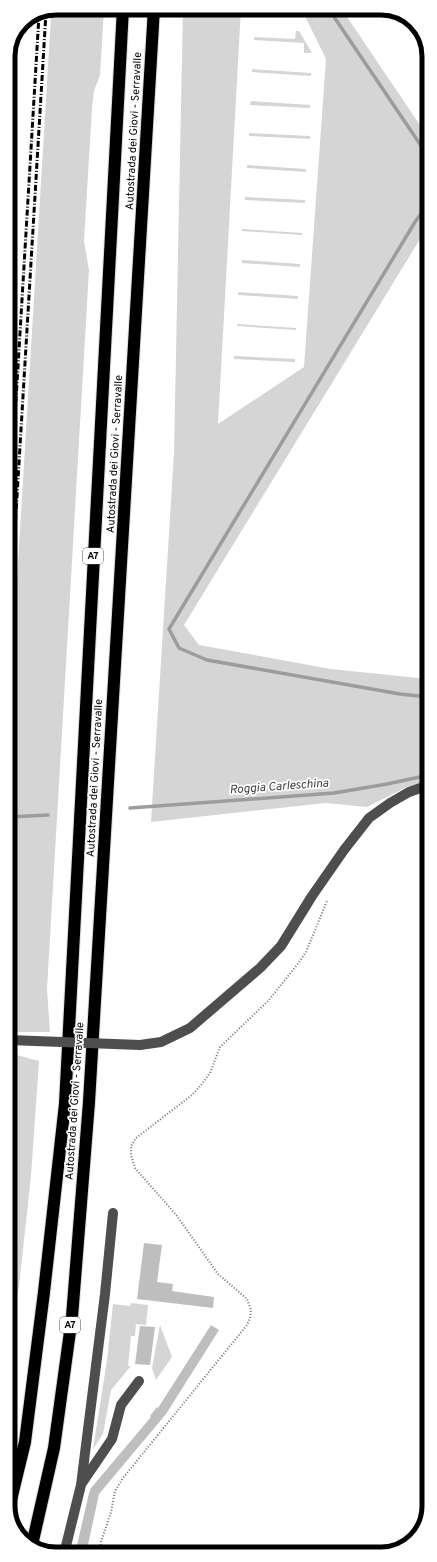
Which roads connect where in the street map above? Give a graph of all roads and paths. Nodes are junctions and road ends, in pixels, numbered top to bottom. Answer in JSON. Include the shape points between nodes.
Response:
{"nodes":[{"id":1,"x":123,"y":15,"type":"edge"},
{"id":2,"x":154,"y":15,"type":"edge"},
{"id":3,"x":422,"y":788,"type":"edge"},
{"id":4,"x":327,"y":902,"type":"dead end"},
{"id":5,"x":15,"y":1040,"type":"edge"},
{"id":6,"x":113,"y":1213,"type":"dead end"},
{"id":7,"x":139,"y":1381,"type":"dead end"},
{"id":8,"x":15,"y":1483,"type":"edge"},
{"id":9,"x":81,"y":1485,"type":"junction"},
{"id":10,"x":33,"y":1540,"type":"edge"},
{"id":11,"x":66,"y":1547,"type":"edge"},
{"id":12,"x":101,"y":1547,"type":"edge"}],
"edges":[{"from":1,"to":8,"type":"highway","name":"Autostrada dei Giovi - Serravalle","number":"A7","via":[[65,1104],[25,1442]]},
{"from":2,"to":10,"type":"highway","name":"Autostrada dei Giovi - Serravalle","number":"A7","via":[[89,1102],[72,1317],[54,1448]]},
{"from":3,"to":5,"type":"street","bridge":true,"via":[[390,802],[369,818],[312,896],[281,946],[260,968],[190,1028],[161,1042],[140,1045]]},
{"from":4,"to":12,"type":"path","via":[[306,952],[268,1001],[220,1047],[210,1073],[201,1085],[192,1095],[136,1138],[131,1146],[135,1168],[177,1216],[218,1274],[247,1299],[251,1310],[247,1325],[123,1478],[115,1491]]},
{"from":6,"to":9,"type":"street"},
{"from":7,"to":9,"type":"street","via":[[122,1405],[112,1439]]},
{"from":9,"to":11,"type":"street"}]}
